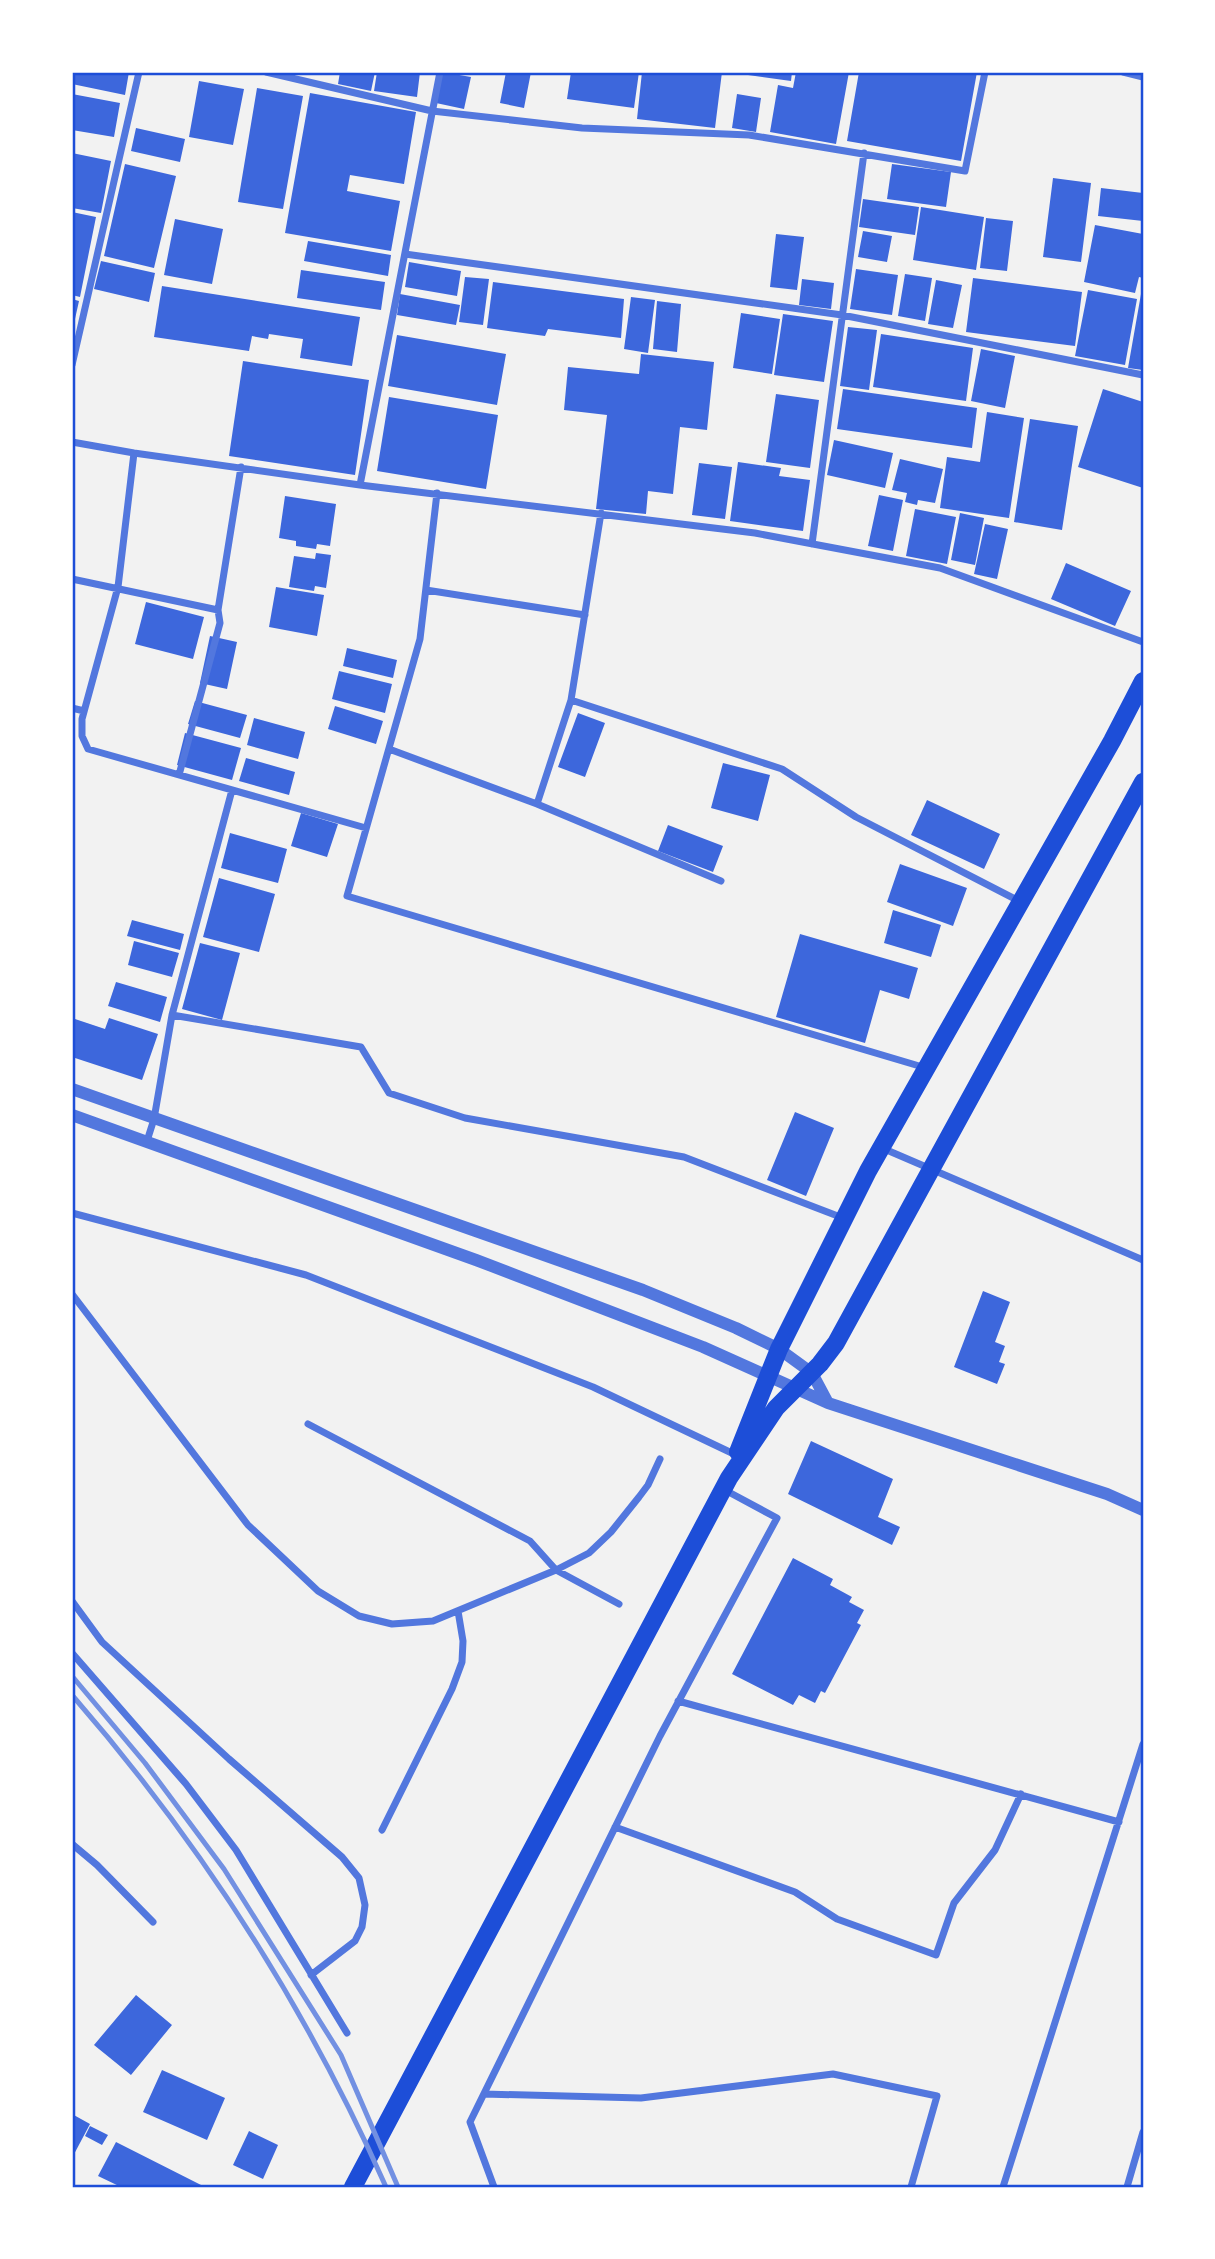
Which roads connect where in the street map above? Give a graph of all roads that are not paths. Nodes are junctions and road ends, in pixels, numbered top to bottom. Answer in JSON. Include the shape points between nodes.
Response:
{"nodes":[{"id":1,"x":139,"y":72,"type":"edge"},
{"id":2,"x":266,"y":72,"type":"edge"},
{"id":3,"x":440,"y":72,"type":"edge"},
{"id":4,"x":985,"y":72,"type":"edge"},
{"id":5,"x":1123,"y":72,"type":"edge"},
{"id":6,"x":1143,"y":77,"type":"edge"},
{"id":7,"x":432,"y":111,"type":"junction"},
{"id":8,"x":864,"y":153,"type":"junction"},
{"id":9,"x":405,"y":254,"type":"junction"},
{"id":10,"x":842,"y":315,"type":"junction"},
{"id":11,"x":72,"y":365,"type":"edge"},
{"id":12,"x":1143,"y":375,"type":"edge"},
{"id":13,"x":72,"y":442,"type":"edge"},
{"id":14,"x":134,"y":453,"type":"junction"},
{"id":15,"x":241,"y":467,"type":"junction"},
{"id":16,"x":360,"y":485,"type":"junction"},
{"id":17,"x":438,"y":493,"type":"junction"},
{"id":18,"x":601,"y":513,"type":"junction"},
{"id":19,"x":812,"y":544,"type":"junction"},
{"id":20,"x":72,"y":579,"type":"edge"},
{"id":21,"x":118,"y":587,"type":"junction"},
{"id":22,"x":426,"y":590,"type":"junction"},
{"id":23,"x":218,"y":610,"type":"junction"},
{"id":24,"x":584,"y":615,"type":"junction"},
{"id":25,"x":1143,"y":642,"type":"edge"},
{"id":26,"x":1143,"y":681,"type":"edge"},
{"id":27,"x":571,"y":700,"type":"junction"},
{"id":28,"x":72,"y":708,"type":"edge"},
{"id":29,"x":84,"y":711,"type":"junction"},
{"id":30,"x":389,"y":749,"type":"junction"},
{"id":31,"x":179,"y":775,"type":"junction"},
{"id":32,"x":1143,"y":782,"type":"edge"},
{"id":33,"x":232,"y":790,"type":"junction"},
{"id":34,"x":537,"y":804,"type":"junction"},
{"id":35,"x":366,"y":828,"type":"junction"},
{"id":36,"x":721,"y":881,"type":"dead end"},
{"id":37,"x":1021,"y":902,"type":"junction"},
{"id":38,"x":172,"y":1015,"type":"junction"},
{"id":39,"x":926,"y":1068,"type":"junction"},
{"id":40,"x":72,"y":1089,"type":"edge"},
{"id":41,"x":72,"y":1115,"type":"edge"},
{"id":42,"x":154,"y":1119,"type":"junction"},
{"id":43,"x":148,"y":1141,"type":"junction"},
{"id":44,"x":881,"y":1148,"type":"junction"},
{"id":45,"x":930,"y":1171,"type":"junction"},
{"id":46,"x":72,"y":1213,"type":"edge"},
{"id":47,"x":844,"y":1219,"type":"junction"},
{"id":48,"x":1143,"y":1260,"type":"edge"},
{"id":49,"x":72,"y":1294,"type":"edge"},
{"id":50,"x":779,"y":1349,"type":"junction"},
{"id":51,"x":812,"y":1373,"type":"junction"},
{"id":52,"x":766,"y":1375,"type":"junction"},
{"id":53,"x":797,"y":1388,"type":"junction"},
{"id":54,"x":828,"y":1403,"type":"junction"},
{"id":55,"x":308,"y":1424,"type":"dead end"},
{"id":56,"x":737,"y":1456,"type":"junction"},
{"id":57,"x":660,"y":1459,"type":"dead end"},
{"id":58,"x":726,"y":1484,"type":"junction"},
{"id":59,"x":1143,"y":1510,"type":"edge"},
{"id":60,"x":556,"y":1570,"type":"junction"},
{"id":61,"x":72,"y":1601,"type":"edge"},
{"id":62,"x":619,"y":1604,"type":"dead end"},
{"id":63,"x":458,"y":1611,"type":"junction"},
{"id":64,"x":72,"y":1653,"type":"edge"},
{"id":65,"x":678,"y":1701,"type":"junction"},
{"id":66,"x":1143,"y":1744,"type":"edge"},
{"id":67,"x":1021,"y":1794,"type":"junction"},
{"id":68,"x":1119,"y":1822,"type":"junction"},
{"id":69,"x":615,"y":1827,"type":"junction"},
{"id":70,"x":382,"y":1830,"type":"dead end"},
{"id":71,"x":72,"y":1844,"type":"edge"},
{"id":72,"x":153,"y":1922,"type":"dead end"},
{"id":73,"x":311,"y":1975,"type":"junction"},
{"id":74,"x":347,"y":2033,"type":"dead end"},
{"id":75,"x":484,"y":2094,"type":"junction"},
{"id":76,"x":1143,"y":2132,"type":"edge"},
{"id":77,"x":353,"y":2187,"type":"edge"},
{"id":78,"x":494,"y":2187,"type":"edge"},
{"id":79,"x":911,"y":2187,"type":"edge"},
{"id":80,"x":1003,"y":2187,"type":"edge"},
{"id":81,"x":1127,"y":2187,"type":"edge"}],
"edges":[{"from":1,"to":11,"type":"street"},
{"from":2,"to":7,"type":"street"},
{"from":3,"to":7,"type":"street"},
{"from":4,"to":8,"type":"street","via":[[965,171]]},
{"from":5,"to":6,"type":"street"},
{"from":7,"to":8,"type":"street","via":[[582,128],[748,135]]},
{"from":7,"to":9,"type":"street"},
{"from":8,"to":10,"type":"street"},
{"from":9,"to":10,"type":"street"},
{"from":9,"to":16,"type":"street"},
{"from":10,"to":12,"type":"street"},
{"from":10,"to":19,"type":"street"},
{"from":13,"to":14,"type":"street"},
{"from":14,"to":15,"type":"street"},
{"from":14,"to":21,"type":"street"},
{"from":15,"to":16,"type":"street"},
{"from":15,"to":23,"type":"street"},
{"from":16,"to":17,"type":"street"},
{"from":17,"to":18,"type":"street"},
{"from":17,"to":22,"type":"street"},
{"from":18,"to":19,"type":"street"},
{"from":18,"to":24,"type":"street"},
{"from":19,"to":25,"type":"street","via":[[940,568]]},
{"from":20,"to":21,"type":"street"},
{"from":21,"to":23,"type":"street"},
{"from":21,"to":29,"type":"street"},
{"from":22,"to":24,"type":"street"},
{"from":22,"to":30,"type":"street","via":[[421,639]]},
{"from":23,"to":31,"type":"street","via":[[220,623]]},
{"from":24,"to":27,"type":"street"},
{"from":26,"to":37,"type":"main road"},
{"from":27,"to":34,"type":"street"},
{"from":27,"to":37,"type":"street","via":[[782,769],[856,817]]},
{"from":28,"to":29,"type":"street"},
{"from":29,"to":31,"type":"street","via":[[82,736],[88,749]]},
{"from":30,"to":34,"type":"street"},
{"from":30,"to":35,"type":"street"},
{"from":31,"to":33,"type":"street"},
{"from":32,"to":45,"type":"main road"},
{"from":33,"to":35,"type":"street"},
{"from":33,"to":38,"type":"street"},
{"from":34,"to":36,"type":"street"},
{"from":35,"to":39,"type":"street","via":[[348,896]]},
{"from":37,"to":39,"type":"main road"},
{"from":38,"to":42,"type":"street"},
{"from":38,"to":47,"type":"street","via":[[361,1047],[389,1093],[465,1118],[684,1157]]},
{"from":39,"to":44,"type":"main road"},
{"from":40,"to":42,"type":"street"},
{"from":41,"to":43,"type":"street"},
{"from":42,"to":43,"type":"street"},
{"from":42,"to":50,"type":"street","via":[[643,1290]]},
{"from":43,"to":52,"type":"street","via":[[488,1264]]},
{"from":44,"to":45,"type":"street"},
{"from":44,"to":47,"type":"main road"},
{"from":45,"to":48,"type":"street"},
{"from":45,"to":51,"type":"main road","via":[[836,1343]]},
{"from":46,"to":56,"type":"street","via":[[306,1275],[593,1387]]},
{"from":47,"to":50,"type":"main road"},
{"from":49,"to":63,"type":"street","via":[[248,1525],[318,1591],[359,1616],[392,1624],[433,1621]]},
{"from":50,"to":51,"type":"street"},
{"from":50,"to":52,"type":"main road"},
{"from":51,"to":53,"type":"main road"},
{"from":51,"to":54,"type":"street"},
{"from":52,"to":53,"type":"street"},
{"from":52,"to":56,"type":"main road"},
{"from":53,"to":54,"type":"street"},
{"from":53,"to":58,"type":"main road","via":[[776,1408]]},
{"from":54,"to":59,"type":"street","via":[[1107,1494]]},
{"from":55,"to":60,"type":"street","via":[[530,1541]]},
{"from":56,"to":58,"type":"main road"},
{"from":57,"to":60,"type":"street","via":[[648,1485],[611,1532],[589,1553]]},
{"from":58,"to":65,"type":"street","via":[[777,1518]]},
{"from":58,"to":77,"type":"main road"},
{"from":60,"to":62,"type":"street"},
{"from":60,"to":63,"type":"street"},
{"from":61,"to":73,"type":"street","via":[[102,1642],[342,1857],[359,1878],[365,1905],[362,1927],[355,1941]]},
{"from":63,"to":70,"type":"street","via":[[462,1662]]},
{"from":64,"to":73,"type":"street","via":[[186,1784],[236,1850]]},
{"from":65,"to":67,"type":"street"},
{"from":65,"to":69,"type":"street"},
{"from":66,"to":68,"type":"street"},
{"from":67,"to":68,"type":"street"},
{"from":67,"to":69,"type":"street","via":[[995,1850],[954,1903],[936,1955],[837,1919],[795,1892]]},
{"from":68,"to":80,"type":"street"},
{"from":69,"to":75,"type":"street"},
{"from":71,"to":72,"type":"street"},
{"from":73,"to":74,"type":"street"},
{"from":75,"to":78,"type":"street","via":[[470,2122]]},
{"from":75,"to":79,"type":"street","via":[[641,2098],[833,2074],[937,2096]]},
{"from":76,"to":81,"type":"street"}]}
